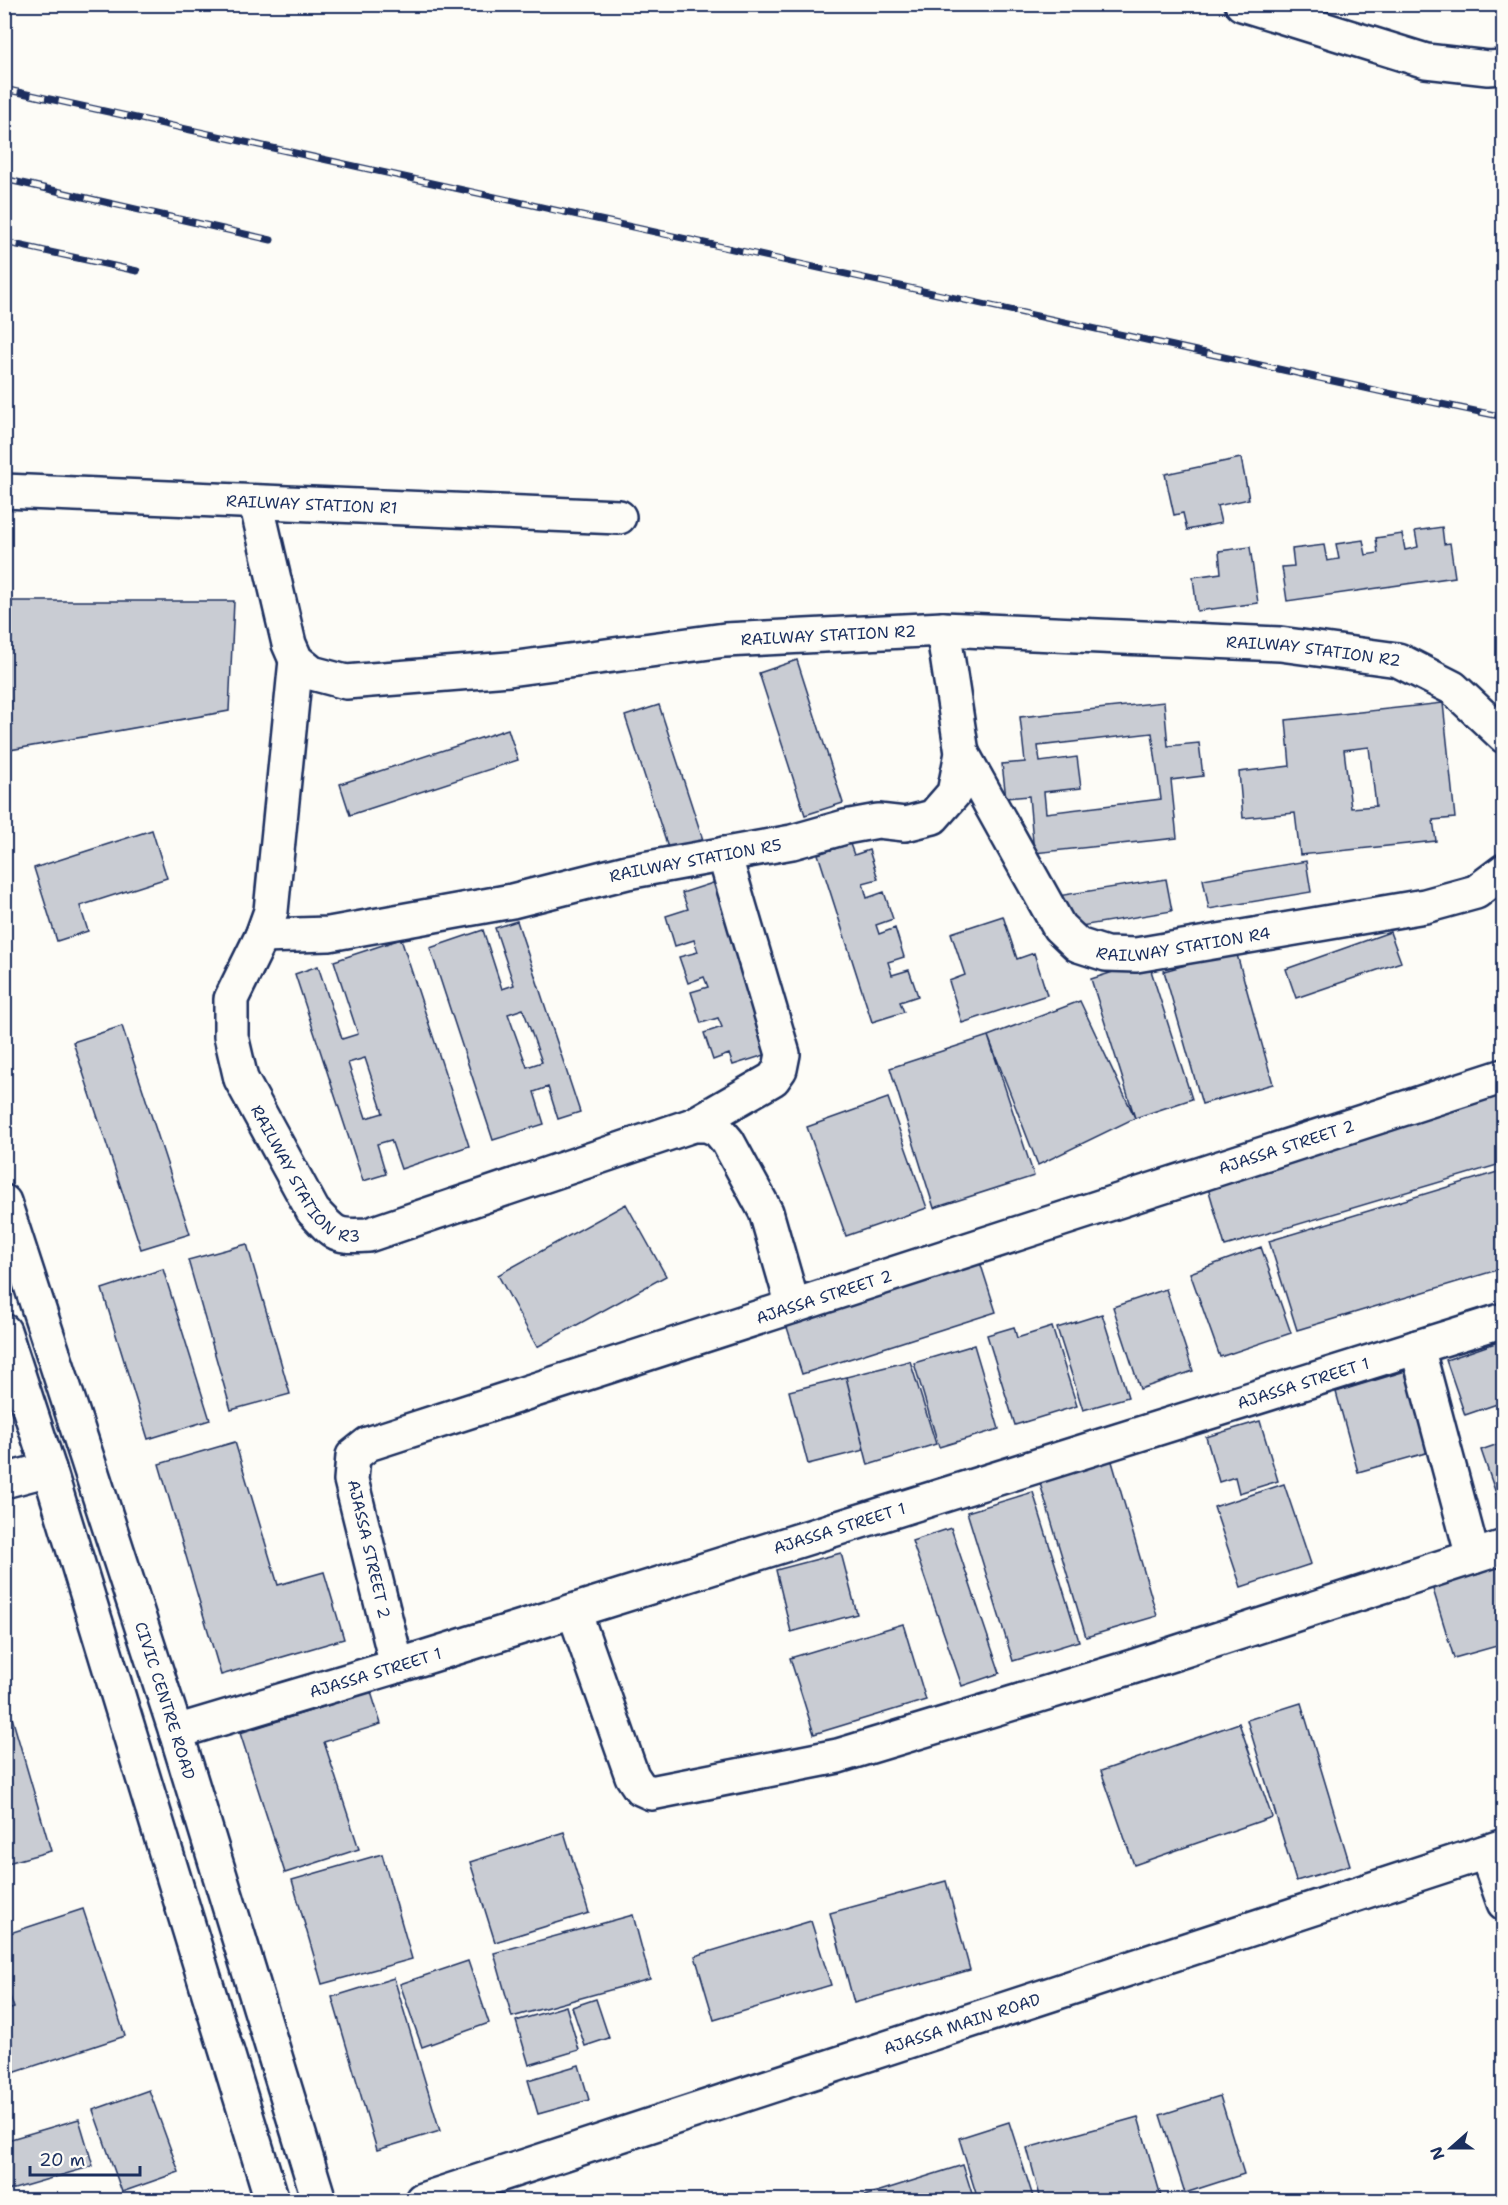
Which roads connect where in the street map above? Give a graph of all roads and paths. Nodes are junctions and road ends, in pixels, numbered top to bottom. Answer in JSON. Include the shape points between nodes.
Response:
{"nodes":[{"id":1,"x":1242,"y":4,"type":"edge"},
{"id":2,"x":1503,"y":67,"type":"edge"},
{"id":3,"x":4,"y":492,"type":"edge"},
{"id":4,"x":256,"y":502,"type":"junction"},
{"id":5,"x":619,"y":517,"type":"dead end"},
{"id":6,"x":943,"y":629,"type":"junction"},
{"id":7,"x":296,"y":660,"type":"junction"},
{"id":8,"x":1503,"y":736,"type":"edge"},
{"id":9,"x":962,"y":753,"type":"junction"},
{"id":10,"x":724,"y":854,"type":"junction"},
{"id":11,"x":1503,"y":871,"type":"edge"},
{"id":12,"x":262,"y":936,"type":"junction"},
{"id":13,"x":1503,"y":1076,"type":"edge"},
{"id":14,"x":693,"y":1125,"type":"junction"},
{"id":15,"x":4,"y":1202,"type":"edge"},
{"id":16,"x":793,"y":1306,"type":"junction"},
{"id":17,"x":1503,"y":1320,"type":"edge"},
{"id":18,"x":4,"y":1331,"type":"edge"},
{"id":19,"x":1417,"y":1347,"type":"junction"},
{"id":20,"x":49,"y":1469,"type":"junction"},
{"id":21,"x":4,"y":1482,"type":"edge"},
{"id":22,"x":1503,"y":1547,"type":"edge"},
{"id":23,"x":1473,"y":1557,"type":"junction"},
{"id":24,"x":574,"y":1611,"type":"junction"},
{"id":25,"x":397,"y":1666,"type":"junction"},
{"id":26,"x":176,"y":1732,"type":"junction"},
{"id":27,"x":1495,"y":1849,"type":"edge"},
{"id":28,"x":1503,"y":1903,"type":"edge"},
{"id":29,"x":272,"y":2200,"type":"edge"},
{"id":30,"x":319,"y":2200,"type":"edge"},
{"id":31,"x":422,"y":2200,"type":"edge"}],
"edges":[{"from":1,"to":2,"type":"street","via":[[1426,61]]},
{"from":3,"to":4,"type":"street","name":"RAILWAY STATION R1"},
{"from":4,"to":5,"type":"street","name":"RAILWAY STATION R1"},
{"from":4,"to":7,"type":"street"},
{"from":6,"to":7,"type":"street","name":"RAILWAY STATION R2","via":[[725,640],[509,669],[346,682],[312,673]]},
{"from":6,"to":8,"type":"street","name":"RAILWAY STATION R2","via":[[1280,644],[1398,660],[1453,688]]},
{"from":6,"to":9,"type":"street","name":"RAILWAY STATION R5"},
{"from":7,"to":12,"type":"street","name":"RAILWAY STATION R3","via":[[271,911]]},
{"from":9,"to":10,"type":"street","name":"RAILWAY STATION R5","via":[[954,794],[933,817],[905,824],[878,821],[845,826],[792,842]]},
{"from":9,"to":11,"type":"street","name":"RAILWAY STATION R4","via":[[1059,927],[1078,945],[1106,954],[1136,955],[1425,906],[1476,892]]},
{"from":10,"to":12,"type":"street","name":"RAILWAY STATION R5","via":[[627,872],[512,901],[329,934]]},
{"from":10,"to":14,"type":"street","name":"RAILWAY STATION R3","via":[[783,1054],[773,1079]]},
{"from":12,"to":14,"type":"street","name":"RAILWAY STATION R3","via":[[231,999],[231,1036],[241,1079],[314,1211],[330,1230],[344,1236],[368,1234]]},
{"from":13,"to":16,"type":"street","name":"AJASSA STREET 2"},
{"from":14,"to":16,"type":"street","via":[[718,1130],[728,1142],[766,1212]]},
{"from":15,"to":26,"type":"street","name":"CIVIC CENTRE ROAD"},
{"from":16,"to":25,"type":"street","name":"AJASSA STREET 2","via":[[368,1444],[353,1456],[351,1480]]},
{"from":17,"to":19,"type":"street","name":"AJASSA STREET 1"},
{"from":18,"to":20,"type":"street"},
{"from":19,"to":23,"type":"street"},
{"from":19,"to":24,"type":"street","name":"AJASSA STREET 1"},
{"from":20,"to":21,"type":"street"},
{"from":20,"to":29,"type":"street"},
{"from":22,"to":23,"type":"street"},
{"from":23,"to":24,"type":"street","via":[[838,1756],[651,1793],[640,1788],[632,1776]]},
{"from":24,"to":25,"type":"street","name":"AJASSA STREET 1"},
{"from":25,"to":26,"type":"street","name":"AJASSA STREET 1"},
{"from":26,"to":30,"type":"street","name":"CIVIC CENTRE ROAD"},
{"from":27,"to":28,"type":"street"},
{"from":27,"to":31,"type":"street","name":"AJASSA MAIN ROAD"}]}
